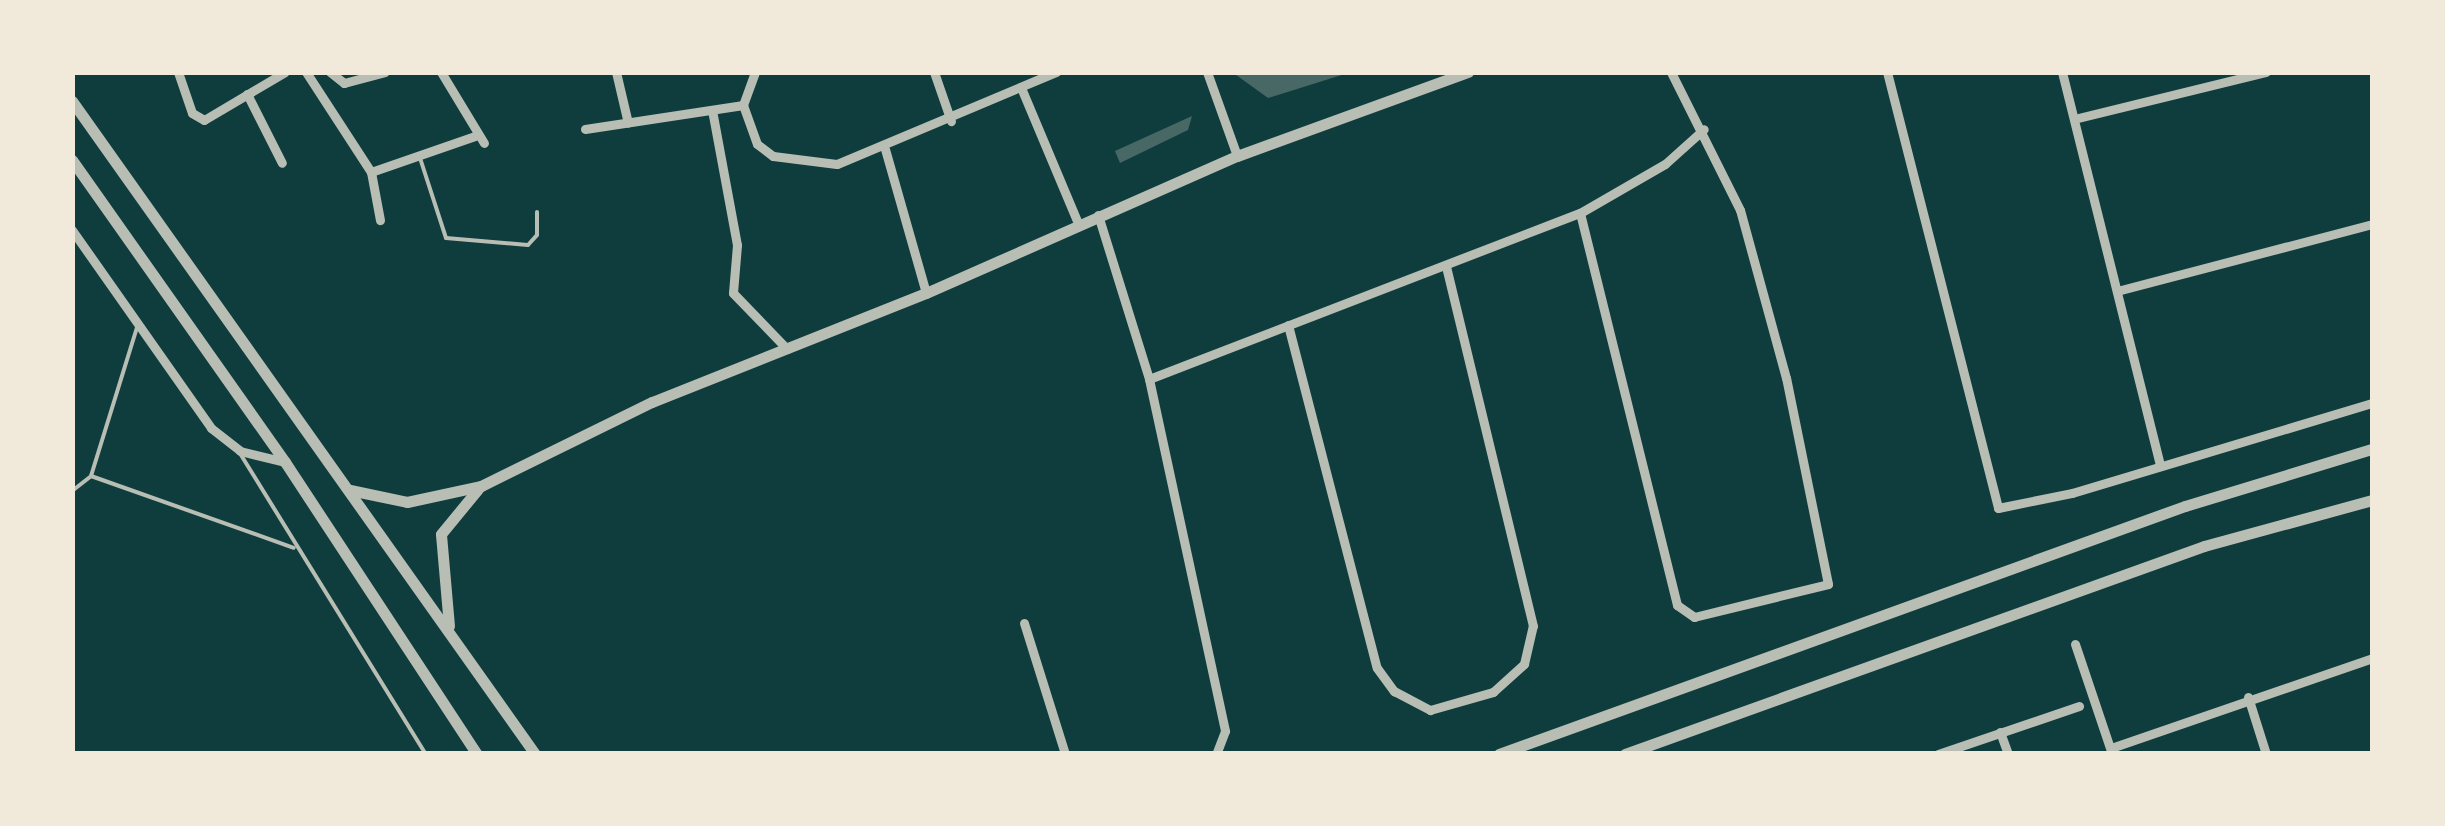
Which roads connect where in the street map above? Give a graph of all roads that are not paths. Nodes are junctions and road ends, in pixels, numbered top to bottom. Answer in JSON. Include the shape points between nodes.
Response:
{"nodes":[{"id":1,"x":178,"y":72,"type":"edge"},
{"id":2,"x":285,"y":72,"type":"edge"},
{"id":3,"x":306,"y":72,"type":"edge"},
{"id":4,"x":330,"y":72,"type":"edge"},
{"id":5,"x":385,"y":72,"type":"edge"},
{"id":6,"x":440,"y":72,"type":"edge"},
{"id":7,"x":616,"y":72,"type":"edge"},
{"id":8,"x":755,"y":72,"type":"edge"},
{"id":9,"x":934,"y":72,"type":"edge"},
{"id":10,"x":1056,"y":72,"type":"edge"},
{"id":11,"x":1208,"y":72,"type":"edge"},
{"id":12,"x":1468,"y":72,"type":"edge"},
{"id":13,"x":1671,"y":72,"type":"edge"},
{"id":14,"x":1887,"y":72,"type":"edge"},
{"id":15,"x":2062,"y":72,"type":"edge"},
{"id":16,"x":2266,"y":72,"type":"edge"},
{"id":17,"x":1022,"y":90,"type":"junction"},
{"id":18,"x":247,"y":94,"type":"junction"},
{"id":19,"x":72,"y":101,"type":"edge"},
{"id":20,"x":744,"y":105,"type":"junction"},
{"id":21,"x":712,"y":110,"type":"junction"},
{"id":22,"x":2074,"y":119,"type":"junction"},
{"id":23,"x":950,"y":121,"type":"junction"},
{"id":24,"x":628,"y":123,"type":"junction"},
{"id":25,"x":585,"y":130,"type":"dead end"},
{"id":26,"x":1704,"y":130,"type":"junction"},
{"id":27,"x":475,"y":136,"type":"junction"},
{"id":28,"x":484,"y":144,"type":"dead end"},
{"id":29,"x":885,"y":148,"type":"junction"},
{"id":30,"x":1237,"y":156,"type":"junction"},
{"id":31,"x":420,"y":158,"type":"junction"},
{"id":32,"x":72,"y":160,"type":"edge"},
{"id":33,"x":282,"y":163,"type":"dead end"},
{"id":34,"x":371,"y":172,"type":"junction"},
{"id":35,"x":537,"y":212,"type":"dead end"},
{"id":36,"x":1580,"y":213,"type":"junction"},
{"id":37,"x":1098,"y":216,"type":"junction"},
{"id":38,"x":380,"y":220,"type":"dead end"},
{"id":39,"x":1078,"y":224,"type":"junction"},
{"id":40,"x":2372,"y":224,"type":"edge"},
{"id":41,"x":74,"y":235,"type":"edge"},
{"id":42,"x":1446,"y":266,"type":"junction"},
{"id":43,"x":2117,"y":291,"type":"junction"},
{"id":44,"x":926,"y":293,"type":"junction"},
{"id":45,"x":138,"y":324,"type":"junction"},
{"id":46,"x":1288,"y":325,"type":"junction"},
{"id":47,"x":787,"y":348,"type":"junction"},
{"id":48,"x":1149,"y":379,"type":"junction"},
{"id":49,"x":2372,"y":404,"type":"edge"},
{"id":50,"x":2372,"y":448,"type":"edge"},
{"id":51,"x":240,"y":450,"type":"junction"},
{"id":52,"x":285,"y":462,"type":"junction"},
{"id":53,"x":2160,"y":466,"type":"junction"},
{"id":54,"x":91,"y":476,"type":"junction"},
{"id":55,"x":481,"y":486,"type":"junction"},
{"id":56,"x":350,"y":490,"type":"junction"},
{"id":57,"x":72,"y":491,"type":"edge"},
{"id":58,"x":2372,"y":500,"type":"edge"},
{"id":59,"x":298,"y":550,"type":"junction"},
{"id":60,"x":1024,"y":623,"type":"dead end"},
{"id":61,"x":449,"y":626,"type":"junction"},
{"id":62,"x":2075,"y":644,"type":"dead end"},
{"id":63,"x":2372,"y":658,"type":"edge"},
{"id":64,"x":2248,"y":697,"type":"junction"},
{"id":65,"x":2079,"y":706,"type":"dead end"},
{"id":66,"x":2000,"y":732,"type":"junction"},
{"id":67,"x":2112,"y":751,"type":"edge"},
{"id":68,"x":477,"y":753,"type":"edge"},
{"id":69,"x":426,"y":754,"type":"edge"},
{"id":70,"x":534,"y":754,"type":"edge"},
{"id":71,"x":1065,"y":754,"type":"edge"},
{"id":72,"x":1216,"y":754,"type":"edge"},
{"id":73,"x":1499,"y":754,"type":"edge"},
{"id":74,"x":1625,"y":754,"type":"edge"},
{"id":75,"x":1938,"y":754,"type":"edge"},
{"id":76,"x":2008,"y":754,"type":"edge"},
{"id":77,"x":2266,"y":754,"type":"edge"}],
"edges":[{"from":1,"to":18,"type":"street","via":[[196,118]]},
{"from":2,"to":18,"type":"street"},
{"from":3,"to":34,"type":"street"},
{"from":4,"to":5,"type":"street","via":[[344,83]]},
{"from":6,"to":27,"type":"street"},
{"from":7,"to":24,"type":"street"},
{"from":8,"to":20,"type":"street"},
{"from":9,"to":23,"type":"street"},
{"from":10,"to":17,"type":"street"},
{"from":11,"to":30,"type":"street"},
{"from":12,"to":30,"type":"street"},
{"from":13,"to":26,"type":"street"},
{"from":14,"to":53,"type":"street","via":[[1998,508]]},
{"from":15,"to":22,"type":"street"},
{"from":16,"to":22,"type":"street"},
{"from":17,"to":23,"type":"street"},
{"from":17,"to":39,"type":"street"},
{"from":18,"to":33,"type":"street"},
{"from":19,"to":56,"type":"street"},
{"from":20,"to":21,"type":"street"},
{"from":20,"to":29,"type":"street","via":[[757,144],[792,163],[837,164]]},
{"from":21,"to":24,"type":"street"},
{"from":21,"to":47,"type":"street","via":[[736,245],[733,293]]},
{"from":22,"to":43,"type":"street"},
{"from":23,"to":29,"type":"street"},
{"from":24,"to":25,"type":"street"},
{"from":26,"to":36,"type":"street","via":[[1665,164]]},
{"from":26,"to":36,"type":"street","via":[[1740,210],[1786,378],[1828,584],[1694,617],[1678,606]]},
{"from":27,"to":28,"type":"street"},
{"from":27,"to":31,"type":"street"},
{"from":29,"to":44,"type":"street"},
{"from":30,"to":37,"type":"street"},
{"from":31,"to":34,"type":"street"},
{"from":31,"to":35,"type":"lane","via":[[442,235],[450,240],[528,245],[536,236]]},
{"from":32,"to":52,"type":"street"},
{"from":34,"to":38,"type":"street"},
{"from":36,"to":42,"type":"street"},
{"from":37,"to":39,"type":"street"},
{"from":37,"to":48,"type":"street"},
{"from":39,"to":44,"type":"street"},
{"from":40,"to":43,"type":"street"},
{"from":41,"to":45,"type":"street"},
{"from":42,"to":46,"type":"street"},
{"from":42,"to":46,"type":"street","via":[[1533,626],[1524,664],[1505,685],[1430,710],[1394,691],[1372,654]]},
{"from":43,"to":53,"type":"street"},
{"from":44,"to":47,"type":"street"},
{"from":45,"to":51,"type":"street","via":[[211,428]]},
{"from":45,"to":54,"type":"lane"},
{"from":46,"to":48,"type":"street"},
{"from":47,"to":55,"type":"street","via":[[652,402]]},
{"from":48,"to":72,"type":"street","via":[[1225,731]]},
{"from":49,"to":53,"type":"street"},
{"from":50,"to":73,"type":"street","via":[[2184,506]]},
{"from":51,"to":52,"type":"street"},
{"from":51,"to":59,"type":"lane"},
{"from":52,"to":68,"type":"street"},
{"from":54,"to":57,"type":"lane"},
{"from":54,"to":59,"type":"lane"},
{"from":55,"to":56,"type":"street","via":[[407,502]]},
{"from":55,"to":61,"type":"street","via":[[441,534]]},
{"from":56,"to":61,"type":"street"},
{"from":58,"to":74,"type":"street","via":[[2204,546]]},
{"from":59,"to":69,"type":"lane"},
{"from":60,"to":71,"type":"street"},
{"from":61,"to":70,"type":"street"},
{"from":62,"to":67,"type":"street"},
{"from":63,"to":64,"type":"street"},
{"from":64,"to":67,"type":"street"},
{"from":64,"to":77,"type":"street"},
{"from":65,"to":66,"type":"street"},
{"from":66,"to":75,"type":"street"},
{"from":66,"to":76,"type":"street"}]}
